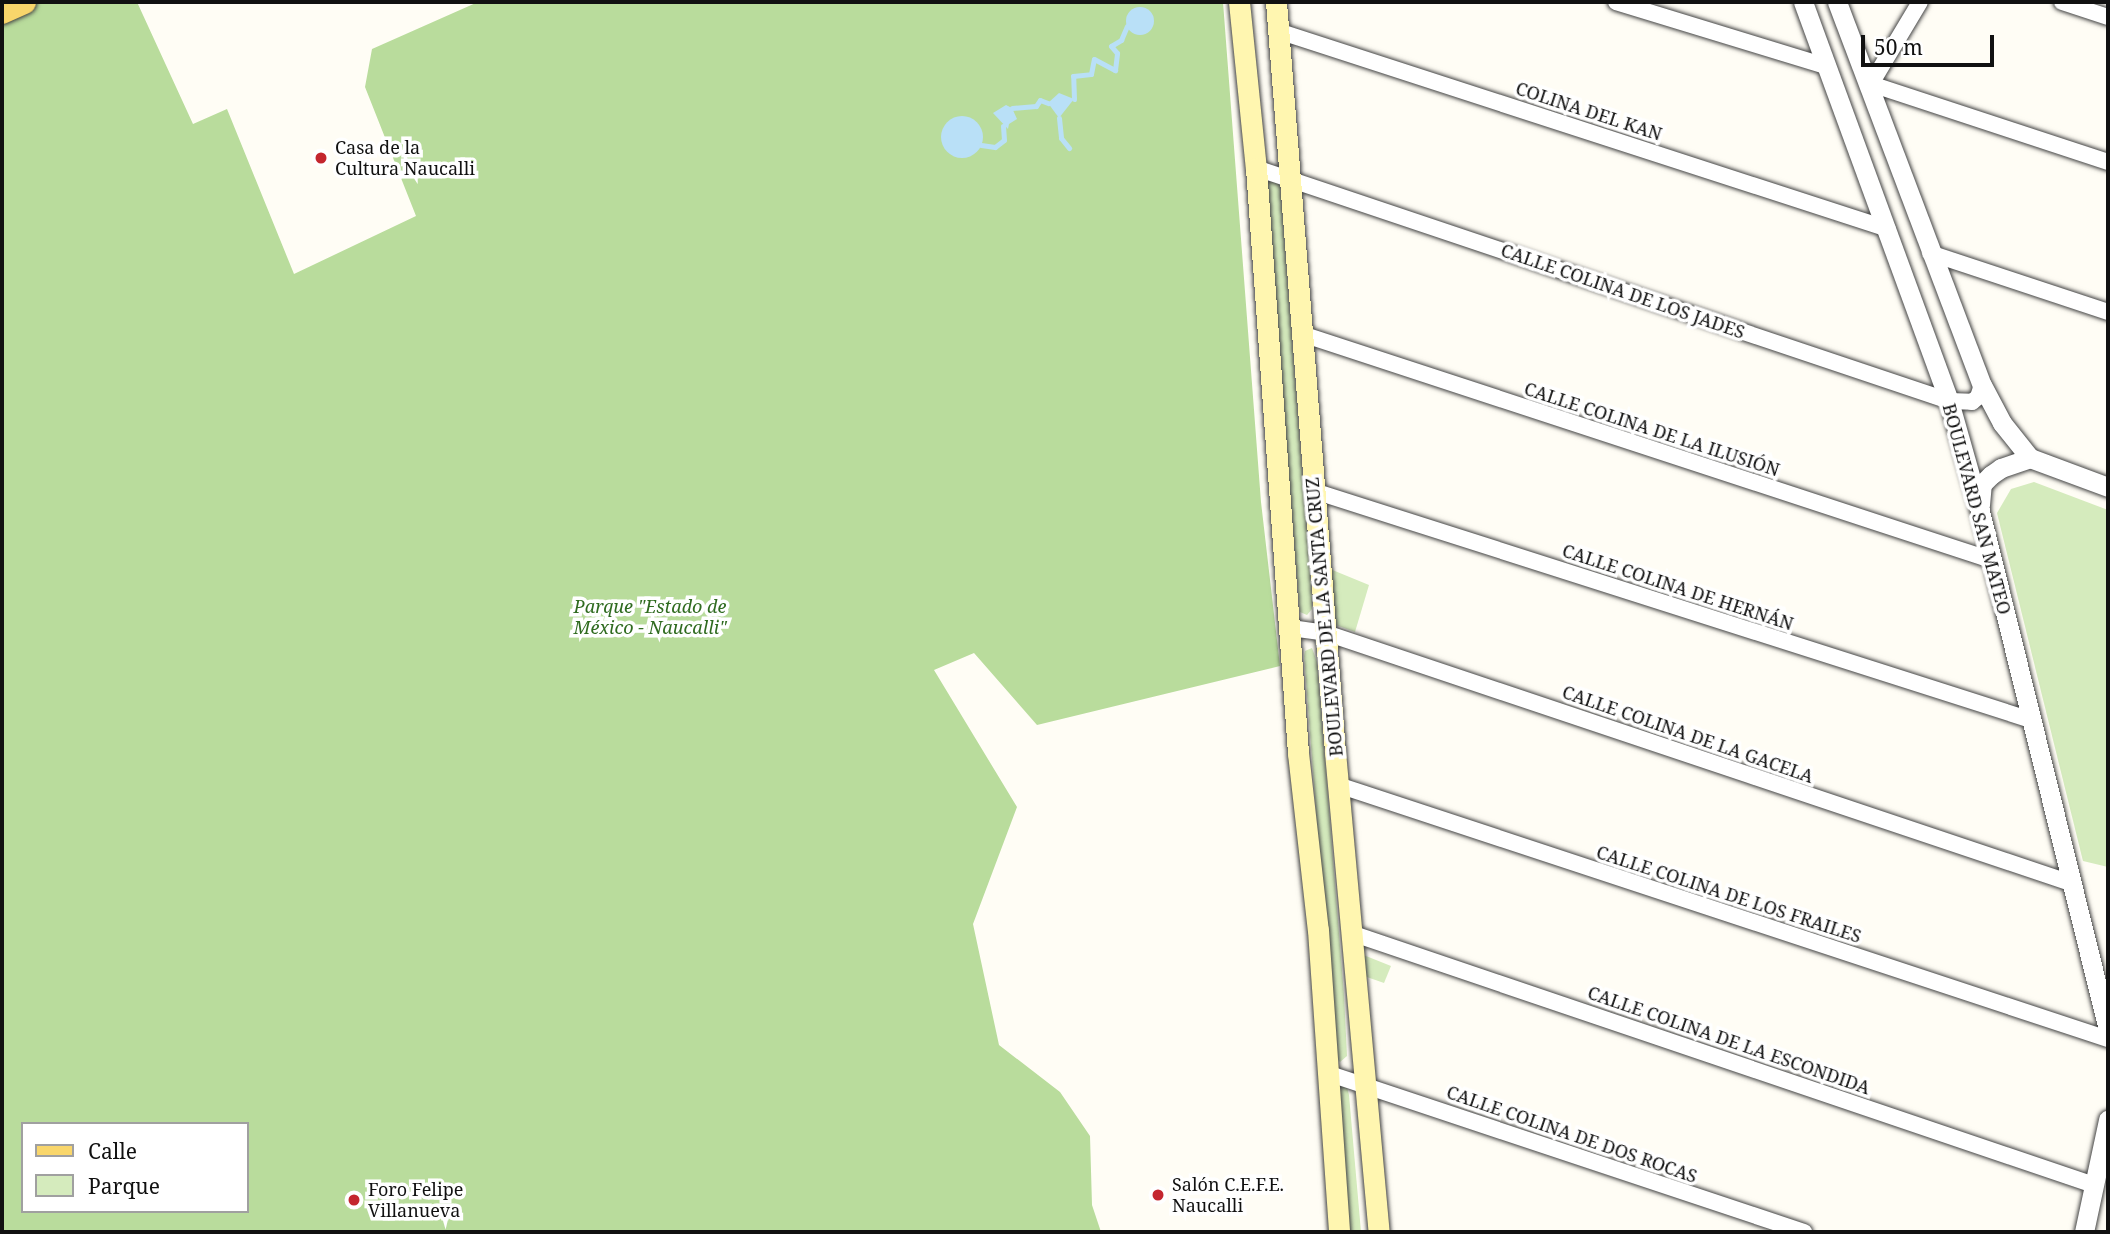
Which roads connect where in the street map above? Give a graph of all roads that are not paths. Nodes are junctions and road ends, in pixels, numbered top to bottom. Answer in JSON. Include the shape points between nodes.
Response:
{"nodes":[{"id":1,"x":24,"y":2,"type":"edge"},
{"id":2,"x":1239,"y":2,"type":"edge"},
{"id":3,"x":1276,"y":2,"type":"edge"},
{"id":4,"x":1616,"y":2,"type":"edge"},
{"id":5,"x":1802,"y":2,"type":"edge"},
{"id":6,"x":1837,"y":2,"type":"edge"},
{"id":7,"x":1920,"y":2,"type":"edge"},
{"id":8,"x":2062,"y":2,"type":"edge"},
{"id":9,"x":2,"y":12,"type":"edge"},
{"id":10,"x":2108,"y":17,"type":"edge"},
{"id":11,"x":1278,"y":31,"type":"junction"},
{"id":12,"x":1828,"y":67,"type":"junction"},
{"id":13,"x":1871,"y":84,"type":"junction"},
{"id":14,"x":2108,"y":162,"type":"edge"},
{"id":15,"x":1256,"y":168,"type":"junction"},
{"id":16,"x":1292,"y":178,"type":"junction"},
{"id":17,"x":1888,"y":229,"type":"junction"},
{"id":18,"x":1930,"y":253,"type":"junction"},
{"id":19,"x":2108,"y":312,"type":"edge"},
{"id":20,"x":1302,"y":334,"type":"junction"},
{"id":21,"x":1982,"y":385,"type":"junction"},
{"id":22,"x":1949,"y":401,"type":"junction"},
{"id":23,"x":2030,"y":458,"type":"junction"},
{"id":24,"x":2108,"y":487,"type":"edge"},
{"id":25,"x":1314,"y":491,"type":"junction"},
{"id":26,"x":1979,"y":507,"type":"junction"},
{"id":27,"x":1991,"y":560,"type":"junction"},
{"id":28,"x":1291,"y":628,"type":"junction"},
{"id":29,"x":1326,"y":633,"type":"junction"},
{"id":30,"x":2031,"y":719,"type":"junction"},
{"id":31,"x":1338,"y":785,"type":"junction"},
{"id":32,"x":2071,"y":883,"type":"junction"},
{"id":33,"x":1351,"y":933,"type":"junction"},
{"id":34,"x":2108,"y":1030,"type":"edge"},
{"id":35,"x":2108,"y":1039,"type":"edge"},
{"id":36,"x":1327,"y":1073,"type":"junction"},
{"id":37,"x":1365,"y":1085,"type":"junction"},
{"id":38,"x":2108,"y":1120,"type":"edge"},
{"id":39,"x":2094,"y":1185,"type":"junction"},
{"id":40,"x":1339,"y":1232,"type":"edge"},
{"id":41,"x":1379,"y":1232,"type":"edge"},
{"id":42,"x":1804,"y":1232,"type":"edge"},
{"id":43,"x":2084,"y":1232,"type":"edge"}],
"edges":[{"from":1,"to":9,"type":"main road"},
{"from":2,"to":15,"type":"main road","name":"BOULEVARD DE LA SANTA CRUZ"},
{"from":3,"to":11,"type":"main road","name":"BOULEVARD DE LA SANTA CRUZ"},
{"from":4,"to":12,"type":"street"},
{"from":5,"to":12,"type":"street","name":"BOULEVARD SAN MATEO"},
{"from":6,"to":13,"type":"street"},
{"from":7,"to":13,"type":"street"},
{"from":8,"to":10,"type":"street"},
{"from":11,"to":16,"type":"main road","name":"BOULEVARD DE LA SANTA CRUZ"},
{"from":11,"to":17,"type":"street","name":"COLINA DEL KAN"},
{"from":12,"to":17,"type":"street","name":"BOULEVARD SAN MATEO"},
{"from":13,"to":14,"type":"street"},
{"from":13,"to":18,"type":"street"},
{"from":15,"to":16,"type":"street","name":"CALLE COLINA DE LOS JADES"},
{"from":15,"to":28,"type":"main road","name":"BOULEVARD DE LA SANTA CRUZ"},
{"from":16,"to":20,"type":"main road","name":"BOULEVARD DE LA SANTA CRUZ"},
{"from":16,"to":22,"type":"street","name":"CALLE COLINA DE LOS JADES"},
{"from":17,"to":22,"type":"street","name":"BOULEVARD SAN MATEO"},
{"from":18,"to":19,"type":"street"},
{"from":18,"to":21,"type":"street"},
{"from":20,"to":25,"type":"main road","name":"BOULEVARD DE LA SANTA CRUZ"},
{"from":20,"to":27,"type":"street","name":"CALLE COLINA DE LA ILUSIÓN"},
{"from":21,"to":22,"type":"street","via":[[1972,402]]},
{"from":21,"to":23,"type":"street","via":[[2002,423]]},
{"from":22,"to":26,"type":"street","name":"BOULEVARD SAN MATEO"},
{"from":23,"to":24,"type":"street"},
{"from":23,"to":26,"type":"street","via":[[1991,475],[1982,484]]},
{"from":25,"to":29,"type":"main road","name":"BOULEVARD DE LA SANTA CRUZ"},
{"from":25,"to":30,"type":"street","name":"CALLE COLINA DE HERNÁN"},
{"from":26,"to":27,"type":"street","name":"BOULEVARD SAN MATEO"},
{"from":27,"to":30,"type":"street","name":"BOULEVARD SAN MATEO"},
{"from":28,"to":29,"type":"street","name":"CALLE COLINA DE LA GACELA"},
{"from":28,"to":36,"type":"main road","name":"BOULEVARD DE LA SANTA CRUZ"},
{"from":29,"to":31,"type":"main road","name":"BOULEVARD DE LA SANTA CRUZ"},
{"from":29,"to":32,"type":"street","name":"CALLE COLINA DE LA GACELA"},
{"from":30,"to":32,"type":"street","name":"BOULEVARD SAN MATEO"},
{"from":31,"to":33,"type":"main road","name":"BOULEVARD DE LA SANTA CRUZ"},
{"from":31,"to":35,"type":"street","name":"CALLE COLINA DE LOS FRAILES"},
{"from":32,"to":34,"type":"street","name":"BOULEVARD SAN MATEO"},
{"from":33,"to":37,"type":"main road","name":"BOULEVARD DE LA SANTA CRUZ"},
{"from":33,"to":39,"type":"street","name":"CALLE COLINA DE LA ESCONDIDA"},
{"from":36,"to":37,"type":"street","name":"CALLE COLINA DE DOS ROCAS"},
{"from":36,"to":40,"type":"main road","name":"BOULEVARD DE LA SANTA CRUZ"},
{"from":37,"to":41,"type":"main road","name":"BOULEVARD DE LA SANTA CRUZ"},
{"from":37,"to":42,"type":"street","name":"CALLE COLINA DE DOS ROCAS"},
{"from":38,"to":39,"type":"street"},
{"from":39,"to":43,"type":"street"}]}
